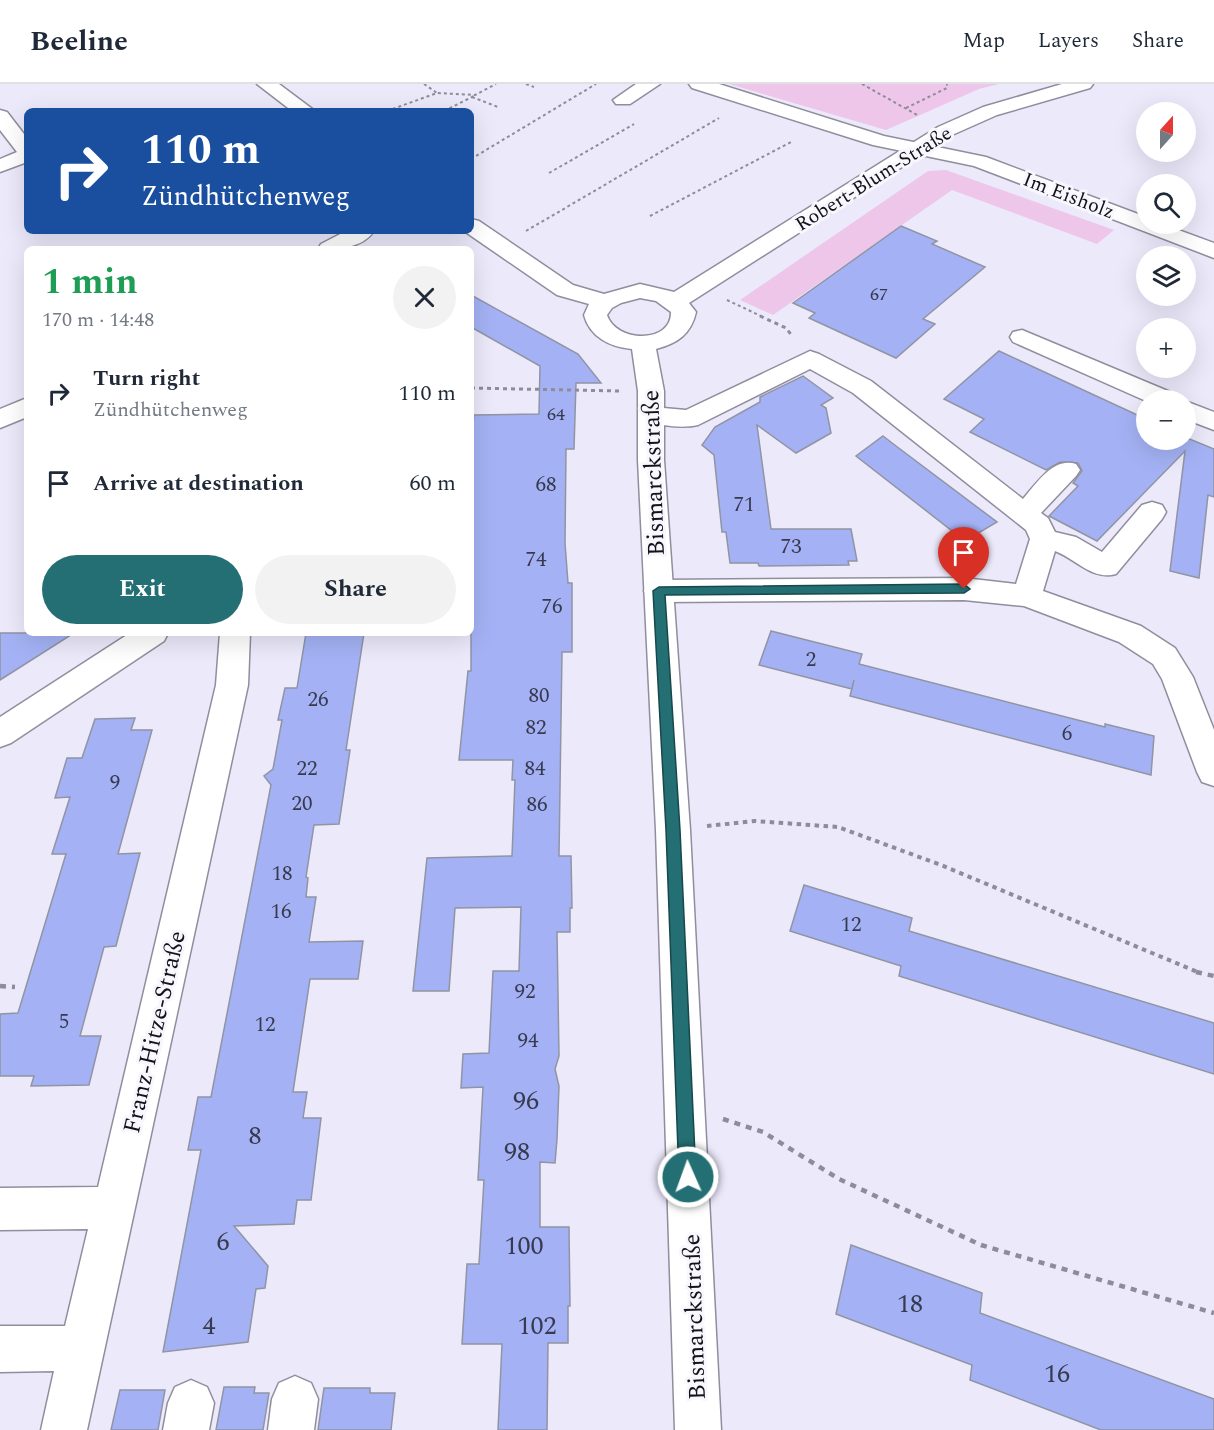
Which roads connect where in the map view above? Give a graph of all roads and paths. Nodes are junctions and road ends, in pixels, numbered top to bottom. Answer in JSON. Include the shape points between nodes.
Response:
{"nodes":[{"id":1,"x":267,"y":84,"type":"edge"},
{"id":2,"x":424,"y":84,"type":"edge"},
{"id":3,"x":496,"y":84,"type":"edge"},
{"id":4,"x":526,"y":84,"type":"edge"},
{"id":5,"x":596,"y":84,"type":"edge"},
{"id":6,"x":650,"y":84,"type":"edge"},
{"id":7,"x":699,"y":84,"type":"edge"},
{"id":8,"x":862,"y":84,"type":"edge"},
{"id":9,"x":947,"y":84,"type":"edge"},
{"id":10,"x":1083,"y":84,"type":"edge"},
{"id":11,"x":534,"y":87,"type":"dead end"},
{"id":12,"x":437,"y":93,"type":"junction"},
{"id":13,"x":473,"y":96,"type":"junction"},
{"id":14,"x":750,"y":99,"type":"junction"},
{"id":15,"x":623,"y":100,"type":"dead end"},
{"id":16,"x":498,"y":107,"type":"dead end"},
{"id":17,"x":301,"y":108,"type":"edge"},
{"id":18,"x":395,"y":108,"type":"edge"},
{"id":19,"x":450,"y":108,"type":"edge"},
{"id":20,"x":906,"y":108,"type":"junction"},
{"id":21,"x":0,"y":116,"type":"edge"},
{"id":22,"x":641,"y":120,"type":"dead end"},
{"id":23,"x":825,"y":124,"type":"junction"},
{"id":24,"x":945,"y":131,"type":"junction"},
{"id":25,"x":921,"y":148,"type":"junction"},
{"id":26,"x":24,"y":149,"type":"edge"},
{"id":27,"x":24,"y":154,"type":"edge"},
{"id":28,"x":474,"y":157,"type":"edge"},
{"id":29,"x":0,"y":166,"type":"edge"},
{"id":30,"x":549,"y":173,"type":"dead end"},
{"id":31,"x":650,"y":216,"type":"dead end"},
{"id":32,"x":474,"y":228,"type":"edge"},
{"id":33,"x":522,"y":233,"type":"dead end"},
{"id":34,"x":357,"y":234,"type":"edge"},
{"id":35,"x":1211,"y":243,"type":"edge"},
{"id":36,"x":335,"y":246,"type":"edge"},
{"id":37,"x":705,"y":284,"type":"junction"},
{"id":38,"x":604,"y":301,"type":"junction"},
{"id":39,"x":676,"y":301,"type":"junction"},
{"id":40,"x":1022,"y":337,"type":"dead end"},
{"id":41,"x":643,"y":342,"type":"junction"},
{"id":42,"x":810,"y":359,"type":"junction"},
{"id":43,"x":474,"y":388,"type":"edge"},
{"id":44,"x":1143,"y":390,"type":"edge"},
{"id":45,"x":651,"y":403,"type":"junction"},
{"id":46,"x":24,"y":408,"type":"edge"},
{"id":47,"x":1196,"y":414,"type":"edge"},
{"id":48,"x":0,"y":420,"type":"edge"},
{"id":49,"x":1214,"y":422,"type":"edge"},
{"id":50,"x":1066,"y":470,"type":"dead end"},
{"id":51,"x":1152,"y":512,"type":"dead end"},
{"id":52,"x":1025,"y":513,"type":"junction"},
{"id":53,"x":1044,"y":539,"type":"junction"},
{"id":54,"x":659,"y":591,"type":"junction"},
{"id":55,"x":1027,"y":596,"type":"junction"},
{"id":56,"x":148,"y":636,"type":"edge"},
{"id":57,"x":235,"y":636,"type":"edge"},
{"id":58,"x":0,"y":734,"type":"edge"},
{"id":59,"x":1214,"y":772,"type":"edge"},
{"id":60,"x":673,"y":830,"type":"junction"},
{"id":61,"x":1214,"y":976,"type":"edge"},
{"id":62,"x":0,"y":986,"type":"edge"},
{"id":63,"x":15,"y":987,"type":"dead end"},
{"id":64,"x":685,"y":1107,"type":"junction"},
{"id":65,"x":114,"y":1208,"type":"junction"},
{"id":66,"x":0,"y":1209,"type":"edge"},
{"id":67,"x":1214,"y":1313,"type":"edge"},
{"id":68,"x":83,"y":1348,"type":"junction"},
{"id":69,"x":0,"y":1349,"type":"edge"},
{"id":70,"x":64,"y":1430,"type":"edge"},
{"id":71,"x":698,"y":1430,"type":"edge"}],
"edges":[{"from":1,"to":17,"type":"main road"},
{"from":2,"to":12,"type":"path"},
{"from":3,"to":13,"type":"path"},
{"from":4,"to":11,"type":"path"},
{"from":5,"to":28,"type":"path"},
{"from":6,"to":15,"type":"main road"},
{"from":7,"to":14,"type":"main road","name":"Im Eisholz"},
{"from":8,"to":20,"type":"path"},
{"from":9,"to":20,"type":"path","via":[[947,88]]},
{"from":10,"to":24,"type":"main road","name":"Robert-Blum-Straße","via":[[990,111]]},
{"from":12,"to":13,"type":"path"},
{"from":12,"to":18,"type":"path"},
{"from":13,"to":16,"type":"path"},
{"from":13,"to":19,"type":"path"},
{"from":14,"to":23,"type":"main road","name":"Im Eisholz"},
{"from":14,"to":33,"type":"path"},
{"from":20,"to":24,"type":"path"},
{"from":21,"to":26,"type":"main road"},
{"from":22,"to":30,"type":"path"},
{"from":23,"to":25,"type":"main road","name":"Im Eisholz","via":[[880,141]]},
{"from":23,"to":31,"type":"path"},
{"from":24,"to":25,"type":"main road","name":"Robert-Blum-Straße"},
{"from":25,"to":35,"type":"main road","name":"Im Eisholz","via":[[979,161]]},
{"from":25,"to":37,"type":"main road","name":"Robert-Blum-Straße"},
{"from":27,"to":29,"type":"main road"},
{"from":32,"to":38,"type":"main road","via":[[565,290]]},
{"from":34,"to":36,"type":"main road"},
{"from":37,"to":39,"type":"main road","name":"Robert-Blum-Straße"},
{"from":37,"to":42,"type":"path","via":[[734,305],[786,328]]},
{"from":38,"to":39,"type":"main road","via":[[620,293],[640,291],[660,293]]},
{"from":38,"to":41,"type":"main road","via":[[597,312],[598,323],[624,340]]},
{"from":39,"to":41,"type":"main road","via":[[684,312],[684,324],[662,340]]},
{"from":40,"to":44,"type":"main road"},
{"from":41,"to":45,"type":"main road","name":"Bismarckstraße"},
{"from":42,"to":45,"type":"main road","via":[[689,419]]},
{"from":42,"to":52,"type":"main road","via":[[862,387]]},
{"from":43,"to":45,"type":"path"},
{"from":45,"to":54,"type":"main road","name":"Bismarckstraße"},
{"from":46,"to":48,"type":"main road"},
{"from":47,"to":49,"type":"main road"},
{"from":50,"to":52,"type":"main road"},
{"from":51,"to":53,"type":"main road","via":[[1107,567],[1066,544]]},
{"from":52,"to":53,"type":"main road","via":[[1038,525]]},
{"from":53,"to":55,"type":"main road"},
{"from":54,"to":55,"type":"main road","via":[[964,589]]},
{"from":54,"to":60,"type":"main road","name":"Bismarckstraße"},
{"from":55,"to":59,"type":"main road","via":[[1130,634],[1164,656],[1177,677]]},
{"from":56,"to":58,"type":"main road"},
{"from":57,"to":65,"type":"main road","name":"Franz-Hitze-Straße","via":[[232,686]]},
{"from":60,"to":61,"type":"path","via":[[755,821],[838,827],[941,864]]},
{"from":60,"to":64,"type":"main road","name":"Bismarckstraße"},
{"from":62,"to":63,"type":"path"},
{"from":64,"to":67,"type":"path","via":[[763,1132],[839,1179],[981,1245]]},
{"from":64,"to":71,"type":"main road","name":"Bismarckstraße"},
{"from":65,"to":66,"type":"main road"},
{"from":65,"to":68,"type":"main road","name":"Franz-Hitze-Straße"},
{"from":68,"to":69,"type":"main road"},
{"from":68,"to":70,"type":"main road","name":"Franz-Hitze-Straße"}]}
